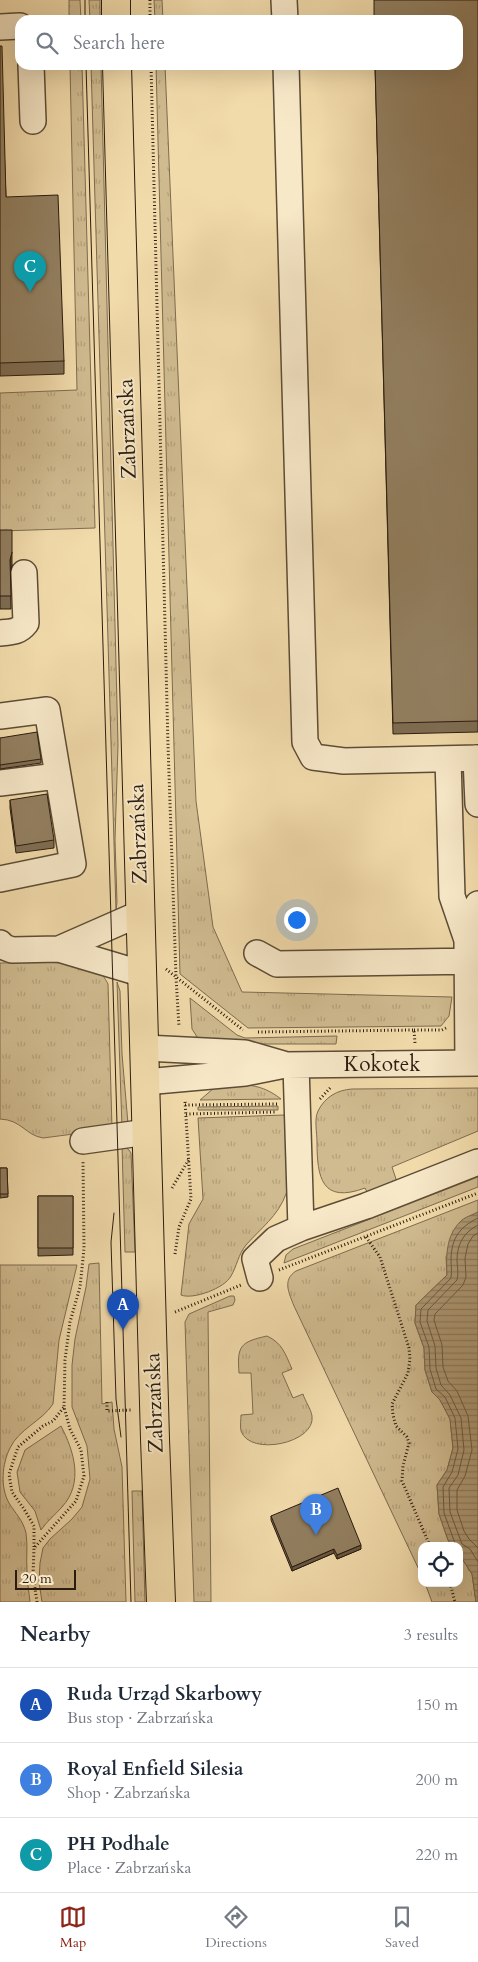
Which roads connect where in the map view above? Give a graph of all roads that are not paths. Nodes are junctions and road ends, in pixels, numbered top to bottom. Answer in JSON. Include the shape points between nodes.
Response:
{"nodes":[{"id":1,"x":116,"y":0,"type":"edge"},
{"id":2,"x":284,"y":0,"type":"edge"},
{"id":3,"x":116,"y":15,"type":"edge"},
{"id":4,"x":285,"y":15,"type":"edge"},
{"id":5,"x":15,"y":26,"type":"edge"},
{"id":6,"x":0,"y":27,"type":"edge"},
{"id":7,"x":31,"y":70,"type":"edge"},
{"id":8,"x":117,"y":70,"type":"edge"},
{"id":9,"x":286,"y":70,"type":"edge"},
{"id":10,"x":33,"y":120,"type":"dead end"},
{"id":11,"x":24,"y":573,"type":"dead end"},
{"id":12,"x":0,"y":633,"type":"edge"},
{"id":13,"x":0,"y":716,"type":"edge"},
{"id":14,"x":477,"y":758,"type":"edge"},
{"id":15,"x":448,"y":759,"type":"junction"},
{"id":16,"x":57,"y":776,"type":"junction"},
{"id":17,"x":0,"y":783,"type":"edge"},
{"id":18,"x":478,"y":804,"type":"edge"},
{"id":19,"x":0,"y":879,"type":"edge"},
{"id":20,"x":478,"y":904,"type":"edge"},
{"id":21,"x":141,"y":913,"type":"junction"},
{"id":22,"x":0,"y":943,"type":"edge"},
{"id":23,"x":59,"y":949,"type":"junction"},
{"id":24,"x":257,"y":953,"type":"dead end"},
{"id":25,"x":470,"y":954,"type":"edge"},
{"id":26,"x":143,"y":974,"type":"junction"},
{"id":27,"x":145,"y":1048,"type":"junction"},
{"id":28,"x":473,"y":1063,"type":"edge"},
{"id":29,"x":291,"y":1065,"type":"junction"},
{"id":30,"x":145,"y":1082,"type":"junction"},
{"id":31,"x":147,"y":1132,"type":"junction"},
{"id":32,"x":83,"y":1141,"type":"road end"},
{"id":33,"x":478,"y":1162,"type":"edge"},
{"id":34,"x":302,"y":1228,"type":"junction"},
{"id":35,"x":260,"y":1278,"type":"road end"},
{"id":36,"x":161,"y":1602,"type":"edge"}],
"edges":[{"from":1,"to":3,"type":"main road"},
{"from":2,"to":4,"type":"street"},
{"from":5,"to":6,"type":"street"},
{"from":7,"to":10,"type":"street"},
{"from":8,"to":21,"type":"main road","name":"Zabrzańska"},
{"from":9,"to":15,"type":"street","via":[[305,742],[313,756],[344,762]]},
{"from":11,"to":12,"type":"street","via":[[26,623],[15,632]]},
{"from":13,"to":16,"type":"street","via":[[47,710]]},
{"from":14,"to":15,"type":"street"},
{"from":14,"to":18,"type":"street"},
{"from":15,"to":25,"type":"street","via":[[452,896]]},
{"from":16,"to":17,"type":"street"},
{"from":16,"to":19,"type":"street","via":[[73,864]]},
{"from":20,"to":25,"type":"street"},
{"from":21,"to":23,"type":"street"},
{"from":21,"to":26,"type":"main road","name":"Zabrzańska"},
{"from":22,"to":23,"type":"street","via":[[12,950]]},
{"from":23,"to":26,"type":"street"},
{"from":24,"to":25,"type":"street","via":[[277,964]]},
{"from":25,"to":28,"type":"street"},
{"from":26,"to":27,"type":"main road","name":"Zabrzańska"},
{"from":27,"to":29,"type":"street","name":"Kokotek","via":[[245,1053]]},
{"from":27,"to":30,"type":"main road","name":"Zabrzańska"},
{"from":28,"to":29,"type":"street","name":"Kokotek"},
{"from":29,"to":30,"type":"street","name":"Kokotek","via":[[245,1073]]},
{"from":29,"to":34,"type":"street"},
{"from":30,"to":31,"type":"main road","name":"Zabrzańska"},
{"from":31,"to":32,"type":"street"},
{"from":31,"to":36,"type":"main road","name":"Zabrzańska"},
{"from":33,"to":34,"type":"street"},
{"from":34,"to":35,"type":"street","via":[[276,1239],[255,1259]]}]}
